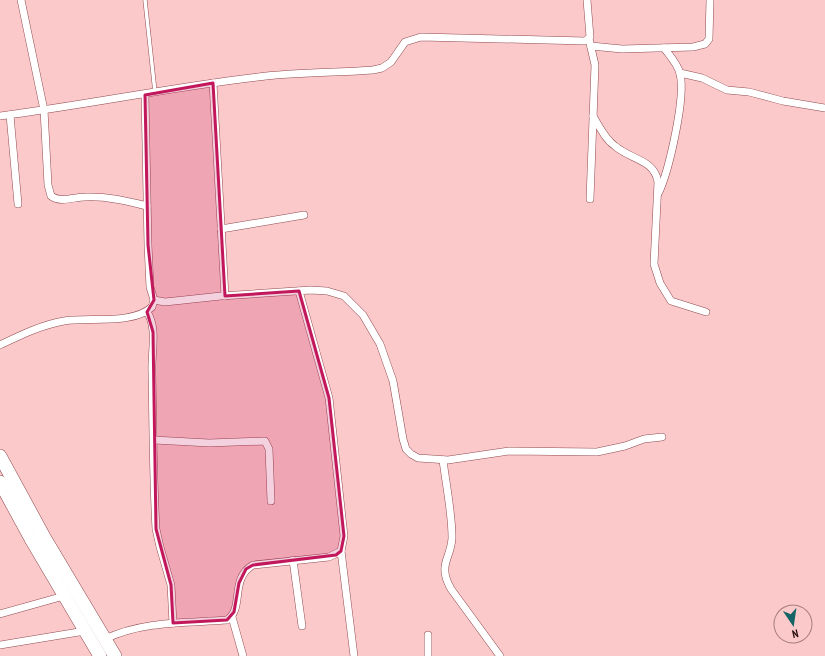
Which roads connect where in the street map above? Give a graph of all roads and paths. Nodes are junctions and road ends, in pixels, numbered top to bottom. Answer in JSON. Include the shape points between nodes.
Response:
{"nodes":[{"id":1,"x":20,"y":0,"type":"edge"},
{"id":2,"x":145,"y":0,"type":"edge"},
{"id":3,"x":587,"y":0,"type":"edge"},
{"id":4,"x":710,"y":0,"type":"edge"},
{"id":5,"x":590,"y":42,"type":"junction"},
{"id":6,"x":664,"y":48,"type":"junction"},
{"id":7,"x":680,"y":73,"type":"junction"},
{"id":8,"x":213,"y":83,"type":"junction"},
{"id":9,"x":155,"y":93,"type":"junction"},
{"id":10,"x":145,"y":95,"type":"junction"},
{"id":11,"x":825,"y":108,"type":"edge"},
{"id":12,"x":44,"y":110,"type":"junction"},
{"id":13,"x":10,"y":115,"type":"junction"},
{"id":14,"x":0,"y":116,"type":"edge"},
{"id":15,"x":593,"y":116,"type":"junction"},
{"id":16,"x":656,"y":196,"type":"junction"},
{"id":17,"x":590,"y":199,"type":"dead end"},
{"id":18,"x":18,"y":204,"type":"dead end"},
{"id":19,"x":147,"y":206,"type":"junction"},
{"id":20,"x":304,"y":215,"type":"dead end"},
{"id":21,"x":221,"y":229,"type":"junction"},
{"id":22,"x":299,"y":291,"type":"junction"},
{"id":23,"x":225,"y":296,"type":"junction"},
{"id":24,"x":154,"y":300,"type":"junction"},
{"id":25,"x":147,"y":312,"type":"junction"},
{"id":26,"x":706,"y":312,"type":"dead end"},
{"id":27,"x":0,"y":345,"type":"edge"},
{"id":28,"x":662,"y":437,"type":"dead end"},
{"id":29,"x":154,"y":440,"type":"junction"},
{"id":30,"x":0,"y":456,"type":"edge"},
{"id":31,"x":443,"y":460,"type":"junction"},
{"id":32,"x":0,"y":482,"type":"edge"},
{"id":33,"x":271,"y":501,"type":"dead end"},
{"id":34,"x":341,"y":551,"type":"junction"},
{"id":35,"x":293,"y":560,"type":"junction"},
{"id":36,"x":64,"y":596,"type":"junction"},
{"id":37,"x":0,"y":614,"type":"edge"},
{"id":38,"x":232,"y":617,"type":"junction"},
{"id":39,"x":173,"y":623,"type":"junction"},
{"id":40,"x":302,"y":626,"type":"dead end"},
{"id":41,"x":85,"y":631,"type":"junction"},
{"id":42,"x":428,"y":635,"type":"dead end"},
{"id":43,"x":105,"y":639,"type":"junction"},
{"id":44,"x":0,"y":645,"type":"edge"},
{"id":45,"x":100,"y":656,"type":"edge"},
{"id":46,"x":115,"y":656,"type":"edge"},
{"id":47,"x":243,"y":656,"type":"edge"},
{"id":48,"x":354,"y":656,"type":"edge"},
{"id":49,"x":428,"y":656,"type":"edge"},
{"id":50,"x":500,"y":656,"type":"edge"}],
"edges":[{"from":1,"to":12,"type":"street"},
{"from":2,"to":9,"type":"lane"},
{"from":3,"to":5,"type":"street"},
{"from":4,"to":6,"type":"street","via":[[709,39],[705,44]]},
{"from":5,"to":6,"type":"street","via":[[622,49]]},
{"from":5,"to":8,"type":"street","via":[[421,37],[405,42],[391,62],[373,70],[273,75]]},
{"from":5,"to":15,"type":"street","via":[[595,65]]},
{"from":6,"to":7,"type":"street","via":[[676,63]]},
{"from":7,"to":11,"type":"street","via":[[702,78],[727,90],[749,92]]},
{"from":7,"to":16,"type":"street","via":[[681,96],[671,154],[665,179]]},
{"from":8,"to":9,"type":"street"},
{"from":8,"to":21,"type":"street"},
{"from":9,"to":10,"type":"street"},
{"from":10,"to":12,"type":"street"},
{"from":10,"to":19,"type":"street"},
{"from":12,"to":13,"type":"street"},
{"from":12,"to":19,"type":"street","via":[[48,185],[51,196],[60,200],[84,197],[110,198]]},
{"from":13,"to":14,"type":"street"},
{"from":13,"to":18,"type":"street"},
{"from":15,"to":16,"type":"street","via":[[613,145],[626,155],[651,166],[656,172]]},
{"from":15,"to":17,"type":"street"},
{"from":16,"to":26,"type":"street","via":[[654,260],[658,279],[671,302]]},
{"from":19,"to":24,"type":"street","via":[[150,287]]},
{"from":20,"to":21,"type":"street"},
{"from":21,"to":23,"type":"street"},
{"from":22,"to":23,"type":"street"},
{"from":22,"to":31,"type":"street","via":[[319,290],[337,293],[344,296],[363,315],[375,332],[390,369],[400,429],[406,448],[418,458]]},
{"from":22,"to":34,"type":"street","via":[[329,398],[344,536]]},
{"from":23,"to":24,"type":"street","via":[[165,302]]},
{"from":24,"to":25,"type":"street"},
{"from":25,"to":27,"type":"street","via":[[129,317],[77,319],[49,324]]},
{"from":25,"to":29,"type":"street","via":[[153,332]]},
{"from":28,"to":31,"type":"street","via":[[644,439],[597,452],[509,451]]},
{"from":29,"to":33,"type":"street","via":[[209,443],[265,441],[270,449]]},
{"from":29,"to":39,"type":"street","via":[[156,529],[171,585]]},
{"from":30,"to":43,"type":"highway","via":[[44,537]]},
{"from":31,"to":50,"type":"street","via":[[452,537],[445,563],[445,576]]},
{"from":32,"to":36,"type":"highway"},
{"from":34,"to":35,"type":"street","via":[[329,558]]},
{"from":34,"to":48,"type":"street"},
{"from":35,"to":38,"type":"street","via":[[253,565],[246,569],[239,583]]},
{"from":35,"to":40,"type":"street"},
{"from":36,"to":37,"type":"street"},
{"from":36,"to":41,"type":"highway"},
{"from":38,"to":39,"type":"street","via":[[226,620]]},
{"from":38,"to":47,"type":"street"},
{"from":39,"to":43,"type":"street","via":[[130,629]]},
{"from":41,"to":44,"type":"street"},
{"from":41,"to":45,"type":"highway"},
{"from":42,"to":49,"type":"street"},
{"from":43,"to":46,"type":"highway"}]}
